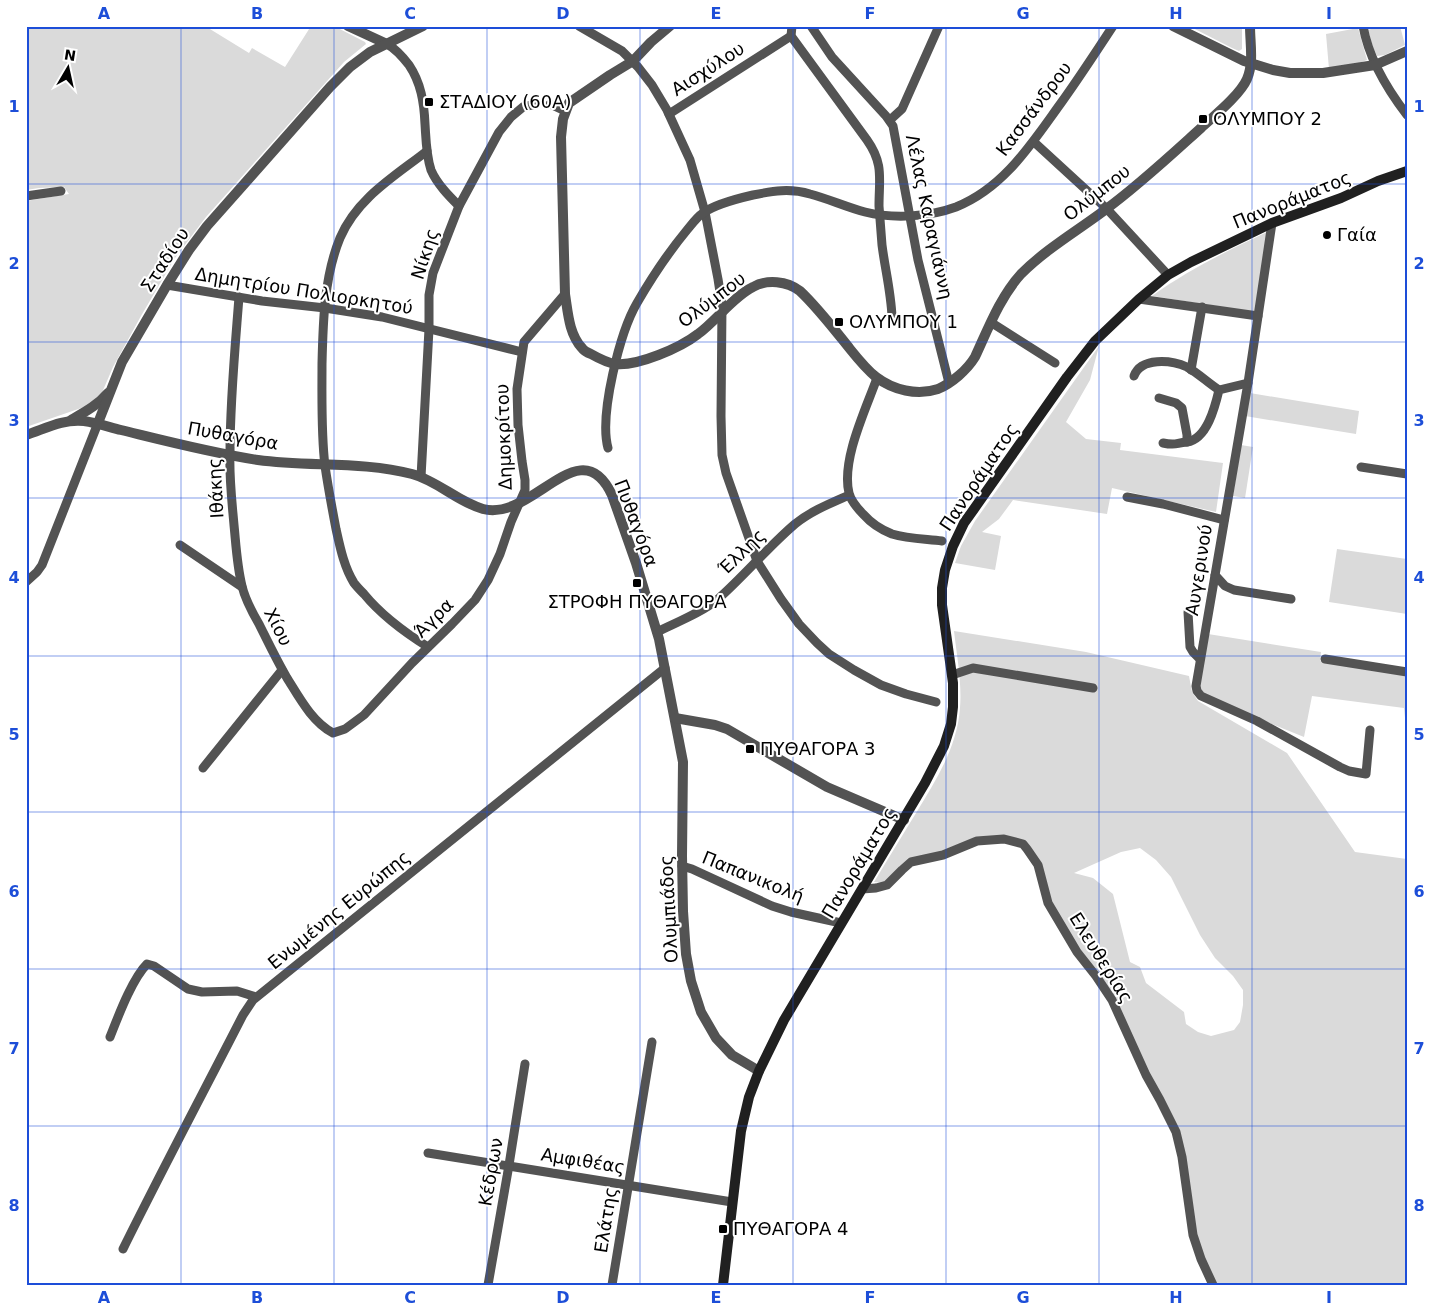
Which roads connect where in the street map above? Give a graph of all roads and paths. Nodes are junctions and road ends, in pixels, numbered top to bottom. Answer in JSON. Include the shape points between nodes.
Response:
{"nodes":[{"id":1,"x":348,"y":26,"type":"edge"},
{"id":2,"x":423,"y":26,"type":"edge"},
{"id":3,"x":579,"y":26,"type":"edge"},
{"id":4,"x":670,"y":26,"type":"edge"},
{"id":5,"x":792,"y":26,"type":"edge"},
{"id":6,"x":811,"y":26,"type":"edge"},
{"id":7,"x":939,"y":26,"type":"edge"},
{"id":8,"x":1112,"y":26,"type":"edge"},
{"id":9,"x":1173,"y":26,"type":"edge"},
{"id":10,"x":1250,"y":26,"type":"edge"},
{"id":11,"x":1363,"y":26,"type":"edge"},
{"id":12,"x":791,"y":36,"type":"junction"},
{"id":13,"x":387,"y":44,"type":"junction"},
{"id":14,"x":1407,"y":50,"type":"edge"},
{"id":15,"x":633,"y":61,"type":"junction"},
{"id":16,"x":1250,"y":64,"type":"junction"},
{"id":17,"x":1375,"y":65,"type":"junction"},
{"id":18,"x":536,"y":104,"type":"dead end"},
{"id":19,"x":550,"y":104,"type":"dead end"},
{"id":20,"x":567,"y":107,"type":"junction"},
{"id":21,"x":669,"y":114,"type":"junction"},
{"id":22,"x":1407,"y":115,"type":"edge"},
{"id":23,"x":890,"y":120,"type":"junction"},
{"id":24,"x":1034,"y":142,"type":"junction"},
{"id":25,"x":428,"y":151,"type":"junction"},
{"id":26,"x":1407,"y":171,"type":"edge"},
{"id":27,"x":61,"y":191,"type":"dead end"},
{"id":28,"x":26,"y":196,"type":"edge"},
{"id":29,"x":460,"y":206,"type":"junction"},
{"id":30,"x":1107,"y":209,"type":"junction"},
{"id":31,"x":705,"y":212,"type":"junction"},
{"id":32,"x":880,"y":214,"type":"junction"},
{"id":33,"x":909,"y":216,"type":"junction"},
{"id":34,"x":1272,"y":223,"type":"junction"},
{"id":35,"x":1168,"y":275,"type":"junction"},
{"id":36,"x":167,"y":285,"type":"junction"},
{"id":37,"x":564,"y":294,"type":"junction"},
{"id":38,"x":239,"y":297,"type":"junction"},
{"id":39,"x":1139,"y":299,"type":"junction"},
{"id":40,"x":1202,"y":307,"type":"junction"},
{"id":41,"x":324,"y":308,"type":"junction"},
{"id":42,"x":722,"y":314,"type":"junction"},
{"id":43,"x":1258,"y":316,"type":"junction"},
{"id":44,"x":892,"y":317,"type":"dead end"},
{"id":45,"x":992,"y":323,"type":"junction"},
{"id":46,"x":429,"y":329,"type":"junction"},
{"id":47,"x":522,"y":352,"type":"junction"},
{"id":48,"x":1055,"y":363,"type":"dead end"},
{"id":49,"x":616,"y":364,"type":"junction"},
{"id":50,"x":1191,"y":370,"type":"junction"},
{"id":51,"x":1134,"y":376,"type":"dead end"},
{"id":52,"x":877,"y":378,"type":"junction"},
{"id":53,"x":949,"y":382,"type":"junction"},
{"id":54,"x":1248,"y":383,"type":"junction"},
{"id":55,"x":112,"y":387,"type":"junction"},
{"id":56,"x":1219,"y":390,"type":"junction"},
{"id":57,"x":1159,"y":398,"type":"dead end"},
{"id":58,"x":71,"y":420,"type":"junction"},
{"id":59,"x":98,"y":424,"type":"junction"},
{"id":60,"x":26,"y":435,"type":"edge"},
{"id":61,"x":1187,"y":442,"type":"junction"},
{"id":62,"x":1164,"y":443,"type":"dead end"},
{"id":63,"x":608,"y":448,"type":"dead end"},
{"id":64,"x":230,"y":455,"type":"junction"},
{"id":65,"x":325,"y":464,"type":"junction"},
{"id":66,"x":1361,"y":467,"type":"dead end"},
{"id":67,"x":1407,"y":474,"type":"edge"},
{"id":68,"x":422,"y":477,"type":"junction"},
{"id":69,"x":849,"y":495,"type":"junction"},
{"id":70,"x":1127,"y":497,"type":"dead end"},
{"id":71,"x":520,"y":503,"type":"junction"},
{"id":72,"x":1224,"y":520,"type":"junction"},
{"id":73,"x":942,"y":540,"type":"dead end"},
{"id":74,"x":180,"y":545,"type":"dead end"},
{"id":75,"x":756,"y":561,"type":"junction"},
{"id":76,"x":31,"y":572,"type":"edge"},
{"id":77,"x":1215,"y":575,"type":"junction"},
{"id":78,"x":26,"y":582,"type":"edge"},
{"id":79,"x":242,"y":587,"type":"junction"},
{"id":80,"x":1291,"y":599,"type":"dead end"},
{"id":81,"x":1188,"y":612,"type":"dead end"},
{"id":82,"x":657,"y":632,"type":"junction"},
{"id":83,"x":428,"y":647,"type":"junction"},
{"id":84,"x":1200,"y":659,"type":"junction"},
{"id":85,"x":1325,"y":659,"type":"dead end"},
{"id":86,"x":665,"y":668,"type":"junction"},
{"id":87,"x":282,"y":670,"type":"junction"},
{"id":88,"x":1407,"y":672,"type":"edge"},
{"id":89,"x":952,"y":675,"type":"junction"},
{"id":90,"x":1093,"y":688,"type":"dead end"},
{"id":91,"x":936,"y":702,"type":"dead end"},
{"id":92,"x":675,"y":718,"type":"junction"},
{"id":93,"x":1370,"y":730,"type":"dead end"},
{"id":94,"x":338,"y":732,"type":"joint"},
{"id":95,"x":203,"y":768,"type":"dead end"},
{"id":96,"x":904,"y":820,"type":"junction"},
{"id":97,"x":682,"y":866,"type":"junction"},
{"id":98,"x":862,"y":890,"type":"junction"},
{"id":99,"x":841,"y":923,"type":"junction"},
{"id":100,"x":256,"y":997,"type":"junction"},
{"id":101,"x":110,"y":1037,"type":"dead end"},
{"id":102,"x":652,"y":1042,"type":"dead end"},
{"id":103,"x":525,"y":1064,"type":"dead end"},
{"id":104,"x":759,"y":1071,"type":"junction"},
{"id":105,"x":428,"y":1153,"type":"dead end"},
{"id":106,"x":509,"y":1166,"type":"junction"},
{"id":107,"x":628,"y":1185,"type":"junction"},
{"id":108,"x":732,"y":1202,"type":"junction"},
{"id":109,"x":123,"y":1249,"type":"dead end"},
{"id":110,"x":488,"y":1285,"type":"edge"},
{"id":111,"x":612,"y":1285,"type":"edge"},
{"id":112,"x":723,"y":1285,"type":"edge"},
{"id":113,"x":1213,"y":1285,"type":"edge"}],
"edges":[{"from":1,"to":13,"type":"street"},
{"from":2,"to":13,"type":"street","name":"Σταδίου"},
{"from":3,"to":15,"type":"street"},
{"from":4,"to":15,"type":"street"},
{"from":5,"to":12,"type":"street"},
{"from":6,"to":23,"type":"street","name":"Λέλας Καραγιάννη","via":[[832,57]]},
{"from":7,"to":23,"type":"street","via":[[902,109]]},
{"from":8,"to":24,"type":"street","name":"Κασσάνδρου"},
{"from":9,"to":16,"type":"street"},
{"from":10,"to":16,"type":"street","name":"Ολύμπου"},
{"from":11,"to":17,"type":"street"},
{"from":12,"to":21,"type":"street","name":"Αισχύλου"},
{"from":12,"to":32,"type":"street","via":[[874,151],[880,174]]},
{"from":13,"to":25,"type":"street","via":[[401,55],[418,82]]},
{"from":13,"to":36,"type":"street","name":"Σταδίου","via":[[355,62],[330,87],[207,226]]},
{"from":14,"to":17,"type":"street"},
{"from":15,"to":20,"type":"street"},
{"from":15,"to":21,"type":"street"},
{"from":16,"to":17,"type":"street","via":[[1280,72],[1305,74]]},
{"from":16,"to":30,"type":"street","name":"Ολύμπου","via":[[1244,84],[1224,107]]},
{"from":17,"to":22,"type":"street"},
{"from":18,"to":29,"type":"street","name":"Νίκης","via":[[523,107],[499,132]]},
{"from":19,"to":20,"type":"street"},
{"from":20,"to":37,"type":"street","name":"Ολύμπου","via":[[562,118],[561,137]]},
{"from":21,"to":31,"type":"street","via":[[690,160]]},
{"from":23,"to":33,"type":"street","name":"Λέλας Καραγιάννη","via":[[895,132]]},
{"from":24,"to":30,"type":"street"},
{"from":24,"to":33,"type":"street","name":"Κασσάνδρου","via":[[984,193],[935,214]]},
{"from":25,"to":29,"type":"street","via":[[435,176]]},
{"from":25,"to":41,"type":"street","via":[[357,209],[338,245]]},
{"from":26,"to":34,"type":"main road","name":"Πανοράματος"},
{"from":27,"to":28,"type":"street"},
{"from":29,"to":46,"type":"street","name":"Νίκης","via":[[433,272]]},
{"from":30,"to":35,"type":"street"},
{"from":30,"to":45,"type":"street","name":"Ολύμπου","via":[[1044,254],[1022,274],[1005,296]]},
{"from":31,"to":32,"type":"street","name":"Κασσάνδρου","via":[[741,198],[782,190],[808,193]]},
{"from":31,"to":42,"type":"street"},
{"from":31,"to":49,"type":"street","name":"Κασσάνδρου","via":[[666,256],[647,285],[627,321]]},
{"from":32,"to":33,"type":"street","name":"Κασσάνδρου"},
{"from":32,"to":44,"type":"street"},
{"from":33,"to":53,"type":"street","name":"Λέλας Καραγιάννη"},
{"from":34,"to":35,"type":"main road","name":"Πανοράματος"},
{"from":34,"to":43,"type":"street","name":"Αυγερινού"},
{"from":35,"to":39,"type":"main road","name":"Πανοράματος"},
{"from":36,"to":38,"type":"street","name":"Δημητρίου Πολιορκητού"},
{"from":36,"to":55,"type":"street","name":"Σταδίου","via":[[122,362]]},
{"from":37,"to":47,"type":"street","name":"Δημοκρίτου","via":[[524,342]]},
{"from":37,"to":49,"type":"street","name":"Ολύμπου","via":[[568,320],[582,350]]},
{"from":38,"to":41,"type":"street","name":"Δημητρίου Πολιορκητού"},
{"from":38,"to":64,"type":"street","name":"Ιθάκης","via":[[232,373]]},
{"from":39,"to":40,"type":"street"},
{"from":39,"to":89,"type":"main road","name":"Πανοράματος","via":[[1095,341],[1067,377],[955,540],[945,570],[942,597]]},
{"from":40,"to":43,"type":"street"},
{"from":40,"to":50,"type":"street"},
{"from":41,"to":46,"type":"street","name":"Δημητρίου Πολιορκητού","via":[[382,317]]},
{"from":41,"to":65,"type":"street","via":[[322,416]]},
{"from":42,"to":49,"type":"street","name":"Ολύμπου","via":[[698,335],[676,347],[646,359]]},
{"from":42,"to":52,"type":"street","name":"Ολύμπου","via":[[756,285],[778,283],[792,286],[802,293]]},
{"from":42,"to":75,"type":"street","via":[[722,455]]},
{"from":43,"to":54,"type":"street","name":"Αυγερινού"},
{"from":45,"to":48,"type":"street"},
{"from":45,"to":53,"type":"street","name":"Ολύμπου","via":[[970,363]]},
{"from":46,"to":47,"type":"street","name":"Δημητρίου Πολιορκητού"},
{"from":46,"to":68,"type":"street","name":"Νίκης"},
{"from":47,"to":71,"type":"street","name":"Δημοκρίτου","via":[[517,389],[525,487]]},
{"from":49,"to":63,"type":"street","name":"Κασσάνδρου","via":[[606,407]]},
{"from":50,"to":51,"type":"street","via":[[1177,364],[1151,362],[1142,365]]},
{"from":50,"to":56,"type":"street"},
{"from":52,"to":53,"type":"street","name":"Ολύμπου","via":[[896,388],[917,392],[934,390]]},
{"from":52,"to":69,"type":"street","via":[[849,463]]},
{"from":54,"to":56,"type":"street"},
{"from":54,"to":72,"type":"street","name":"Αυγερινού"},
{"from":55,"to":58,"type":"street","via":[[102,400]]},
{"from":55,"to":59,"type":"street","name":"Σταδίου"},
{"from":56,"to":61,"type":"street","via":[[1215,408],[1202,434]]},
{"from":57,"to":61,"type":"street","via":[[1182,408]]},
{"from":58,"to":59,"type":"street","name":"Πυθαγόρα"},
{"from":58,"to":60,"type":"street","name":"Πυθαγόρα"},
{"from":59,"to":64,"type":"street","name":"Πυθαγόρα"},
{"from":59,"to":76,"type":"street","name":"Σταδίου","via":[[42,565]]},
{"from":61,"to":62,"type":"street"},
{"from":64,"to":65,"type":"street","name":"Πυθαγόρα"},
{"from":64,"to":79,"type":"street","name":"Ιθάκης"},
{"from":65,"to":68,"type":"street","name":"Πυθαγόρα","via":[[382,469]]},
{"from":65,"to":83,"type":"street","via":[[344,562],[354,583],[389,620]]},
{"from":66,"to":67,"type":"street"},
{"from":68,"to":71,"type":"street","name":"Πυθαγόρα","via":[[482,508],[503,510]]},
{"from":69,"to":73,"type":"street","via":[[869,521],[882,529],[919,539]]},
{"from":69,"to":75,"type":"street","name":"Έλλης","via":[[797,523]]},
{"from":70,"to":72,"type":"street"},
{"from":71,"to":82,"type":"street","name":"Πυθαγόρα","via":[[577,470],[587,470],[599,476],[615,504]]},
{"from":71,"to":83,"type":"street","name":"Άγρα","via":[[488,580],[469,606]]},
{"from":72,"to":77,"type":"street","name":"Αυγερινού"},
{"from":74,"to":79,"type":"street"},
{"from":75,"to":82,"type":"street","name":"Έλλης","via":[[712,603]]},
{"from":75,"to":91,"type":"street","via":[[794,617],[825,651],[880,685]]},
{"from":76,"to":78,"type":"street","name":"Σταδίου"},
{"from":77,"to":80,"type":"street","via":[[1234,590]]},
{"from":77,"to":84,"type":"street","name":"Αυγερινού"},
{"from":79,"to":87,"type":"street","name":"Χίου"},
{"from":81,"to":84,"type":"street","via":[[1190,647]]},
{"from":82,"to":86,"type":"street","name":"Πυθαγόρα"},
{"from":83,"to":94,"type":"street","name":"Άγρα","via":[[364,715]]},
{"from":84,"to":93,"type":"street","name":"Αυγερινού","via":[[1196,686],[1200,696],[1257,721],[1349,771],[1366,774]]},
{"from":85,"to":88,"type":"street"},
{"from":86,"to":92,"type":"street","name":"Πυθαγόρα"},
{"from":86,"to":100,"type":"street","name":"Ενωμένης Ευρώπης"},
{"from":87,"to":94,"type":"street","name":"Χίου","via":[[314,717],[325,729]]},
{"from":87,"to":95,"type":"street"},
{"from":89,"to":90,"type":"street","via":[[973,668]]},
{"from":89,"to":96,"type":"main road","name":"Πανοράματος","via":[[953,707],[947,737]]},
{"from":92,"to":96,"type":"street","via":[[727,730],[827,787]]},
{"from":92,"to":97,"type":"street","name":"Ολυμπιάδος","via":[[683,762]]},
{"from":96,"to":98,"type":"main road","name":"Πανοράματος"},
{"from":97,"to":99,"type":"street","name":"Παπανικολή","via":[[772,906]]},
{"from":97,"to":104,"type":"street","name":"Ολυμπιάδος","via":[[686,954],[698,1005],[712,1032],[728,1051]]},
{"from":98,"to":99,"type":"main road","name":"Πανοράματος"},
{"from":98,"to":113,"type":"street","name":"Ελευθερίας","via":[[887,885],[912,862],[943,855],[977,841],[1004,839],[1023,844],[1038,865],[1048,903],[1112,1000],[1176,1132],[1193,1235]]},
{"from":99,"to":104,"type":"main road","name":"Πανοράματος","via":[[784,1020]]},
{"from":100,"to":101,"type":"street","via":[[237,991],[188,990],[147,964],[130,991]]},
{"from":100,"to":109,"type":"street","name":"Ενωμένης Ευρώπης","via":[[243,1015]]},
{"from":102,"to":107,"type":"street","name":"Ελάτης"},
{"from":103,"to":106,"type":"street","name":"Κέδρων"},
{"from":104,"to":108,"type":"main road","name":"Πανοράματος","via":[[743,1118]]},
{"from":105,"to":106,"type":"street","name":"Αμφιθέας"},
{"from":106,"to":107,"type":"street","name":"Αμφιθέας"},
{"from":106,"to":110,"type":"street","name":"Κέδρων"},
{"from":107,"to":108,"type":"street","name":"Αμφιθέας"},
{"from":107,"to":111,"type":"street","name":"Ελάτης"},
{"from":108,"to":112,"type":"main road","name":"Πανοράματος"}]}
